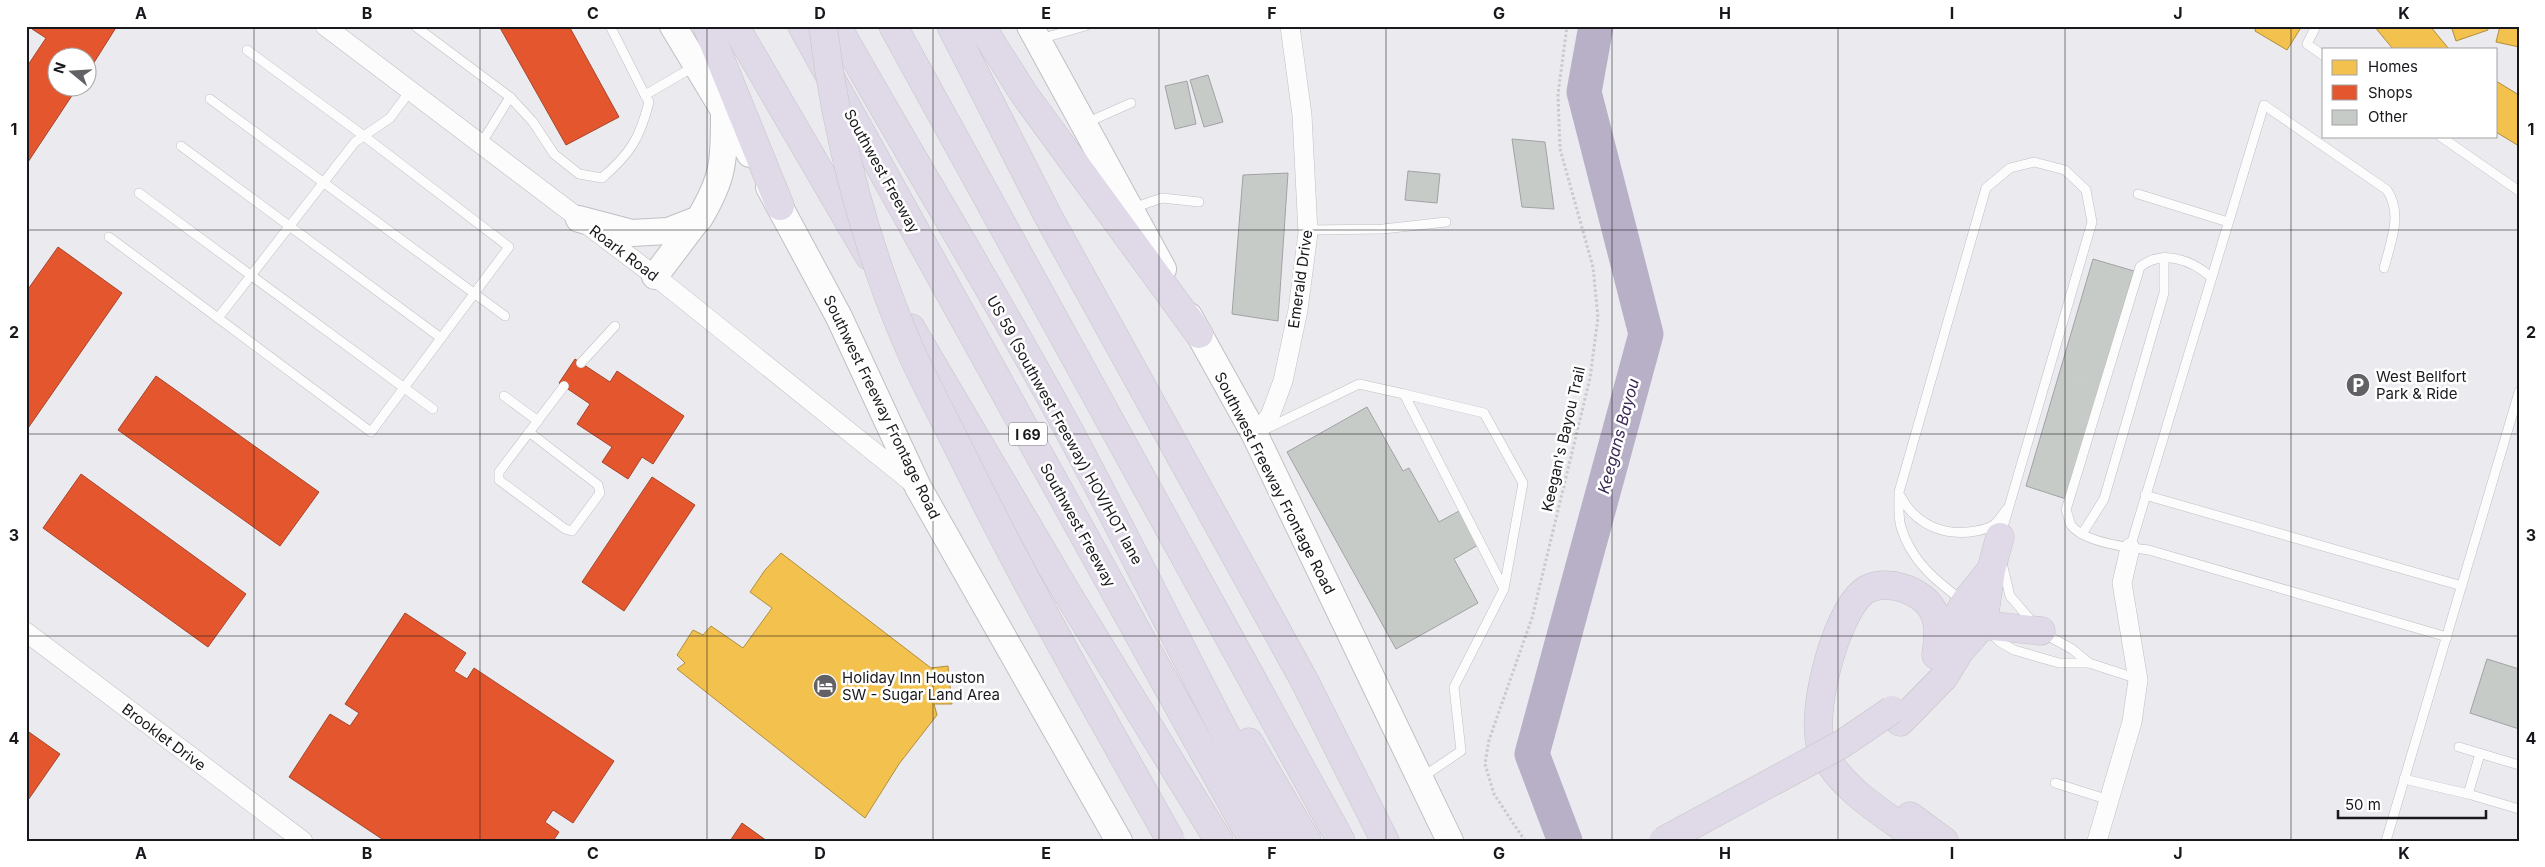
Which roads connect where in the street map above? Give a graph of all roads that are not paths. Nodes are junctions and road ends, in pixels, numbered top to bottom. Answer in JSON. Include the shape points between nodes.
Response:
{"nodes":[{"id":1,"x":325,"y":26,"type":"edge"},
{"id":2,"x":415,"y":26,"type":"edge"},
{"id":3,"x":610,"y":26,"type":"edge"},
{"id":4,"x":673,"y":26,"type":"edge"},
{"id":5,"x":707,"y":26,"type":"edge"},
{"id":6,"x":735,"y":26,"type":"edge"},
{"id":7,"x":802,"y":26,"type":"edge"},
{"id":8,"x":824,"y":26,"type":"edge"},
{"id":9,"x":837,"y":26,"type":"edge"},
{"id":10,"x":893,"y":26,"type":"edge"},
{"id":11,"x":951,"y":26,"type":"edge"},
{"id":12,"x":962,"y":26,"type":"edge"},
{"id":13,"x":982,"y":26,"type":"edge"},
{"id":14,"x":1085,"y":26,"type":"edge"},
{"id":15,"x":1290,"y":26,"type":"edge"},
{"id":16,"x":2316,"y":26,"type":"edge"},
{"id":17,"x":1038,"y":37,"type":"edge"},
{"id":18,"x":247,"y":50,"type":"dead end"},
{"id":19,"x":2322,"y":55,"type":"edge"},
{"id":20,"x":697,"y":65,"type":"junction"},
{"id":21,"x":975,"y":75,"type":"junction"},
{"id":22,"x":410,"y":91,"type":"junction"},
{"id":23,"x":645,"y":95,"type":"junction"},
{"id":24,"x":510,"y":97,"type":"junction"},
{"id":25,"x":210,"y":99,"type":"dead end"},
{"id":26,"x":1131,"y":103,"type":"dead end"},
{"id":27,"x":724,"y":110,"type":"junction"},
{"id":28,"x":1084,"y":124,"type":"junction"},
{"id":29,"x":364,"y":136,"type":"junction"},
{"id":30,"x":2443,"y":138,"type":"edge"},
{"id":31,"x":481,"y":144,"type":"junction"},
{"id":32,"x":181,"y":146,"type":"dead end"},
{"id":33,"x":323,"y":183,"type":"junction"},
{"id":34,"x":2519,"y":191,"type":"edge"},
{"id":35,"x":139,"y":192,"type":"dead end"},
{"id":36,"x":2138,"y":194,"type":"dead end"},
{"id":37,"x":1199,"y":202,"type":"dead end"},
{"id":38,"x":780,"y":206,"type":"junction"},
{"id":39,"x":1130,"y":209,"type":"junction"},
{"id":40,"x":579,"y":219,"type":"junction"},
{"id":41,"x":699,"y":219,"type":"junction"},
{"id":42,"x":1446,"y":222,"type":"dead end"},
{"id":43,"x":2228,"y":222,"type":"junction"},
{"id":44,"x":290,"y":226,"type":"junction"},
{"id":45,"x":1308,"y":230,"type":"junction"},
{"id":46,"x":109,"y":237,"type":"dead end"},
{"id":47,"x":2164,"y":257,"type":"junction"},
{"id":48,"x":2384,"y":268,"type":"dead end"},
{"id":49,"x":252,"y":275,"type":"junction"},
{"id":50,"x":655,"y":276,"type":"junction"},
{"id":51,"x":2211,"y":277,"type":"junction"},
{"id":52,"x":474,"y":295,"type":"junction"},
{"id":53,"x":506,"y":316,"type":"dead end"},
{"id":54,"x":218,"y":318,"type":"junction"},
{"id":55,"x":615,"y":326,"type":"dead end"},
{"id":56,"x":1199,"y":334,"type":"junction"},
{"id":57,"x":441,"y":338,"type":"junction"},
{"id":58,"x":581,"y":363,"type":"dead end"},
{"id":59,"x":564,"y":386,"type":"dead end"},
{"id":60,"x":404,"y":388,"type":"junction"},
{"id":61,"x":2519,"y":392,"type":"edge"},
{"id":62,"x":1404,"y":394,"type":"junction"},
{"id":63,"x":504,"y":396,"type":"dead end"},
{"id":64,"x":434,"y":409,"type":"dead end"},
{"id":65,"x":538,"y":421,"type":"junction"},
{"id":66,"x":529,"y":432,"type":"junction"},
{"id":67,"x":1255,"y":435,"type":"junction"},
{"id":68,"x":918,"y":487,"type":"junction"},
{"id":69,"x":1899,"y":492,"type":"junction"},
{"id":70,"x":2145,"y":495,"type":"junction"},
{"id":71,"x":2010,"y":505,"type":"junction"},
{"id":72,"x":2082,"y":534,"type":"junction"},
{"id":73,"x":2000,"y":537,"type":"junction"},
{"id":74,"x":2130,"y":548,"type":"junction"},
{"id":75,"x":1135,"y":555,"type":"junction"},
{"id":76,"x":2462,"y":586,"type":"junction"},
{"id":77,"x":1504,"y":589,"type":"junction"},
{"id":78,"x":1974,"y":613,"type":"junction"},
{"id":79,"x":2041,"y":631,"type":"junction"},
{"id":80,"x":26,"y":632,"type":"edge"},
{"id":81,"x":2447,"y":637,"type":"junction"},
{"id":82,"x":1936,"y":655,"type":"junction"},
{"id":83,"x":2089,"y":663,"type":"junction"},
{"id":84,"x":2138,"y":680,"type":"junction"},
{"id":85,"x":1896,"y":716,"type":"junction"},
{"id":86,"x":2459,"y":747,"type":"dead end"},
{"id":87,"x":2480,"y":754,"type":"junction"},
{"id":88,"x":1831,"y":764,"type":"junction"},
{"id":89,"x":2519,"y":765,"type":"edge"},
{"id":90,"x":1420,"y":778,"type":"junction"},
{"id":91,"x":2404,"y":779,"type":"junction"},
{"id":92,"x":2055,"y":783,"type":"dead end"},
{"id":93,"x":2468,"y":794,"type":"junction"},
{"id":94,"x":2108,"y":800,"type":"junction"},
{"id":95,"x":2519,"y":809,"type":"edge"},
{"id":96,"x":303,"y":841,"type":"edge"},
{"id":97,"x":1119,"y":841,"type":"edge"},
{"id":98,"x":1171,"y":841,"type":"edge"},
{"id":99,"x":1219,"y":841,"type":"edge"},
{"id":100,"x":1254,"y":841,"type":"edge"},
{"id":101,"x":1282,"y":841,"type":"edge"},
{"id":102,"x":1307,"y":841,"type":"edge"},
{"id":103,"x":1341,"y":841,"type":"edge"},
{"id":104,"x":1385,"y":841,"type":"edge"},
{"id":105,"x":1450,"y":841,"type":"edge"},
{"id":106,"x":1663,"y":841,"type":"edge"},
{"id":107,"x":1696,"y":841,"type":"edge"},
{"id":108,"x":1921,"y":841,"type":"edge"},
{"id":109,"x":1944,"y":841,"type":"edge"},
{"id":110,"x":2097,"y":841,"type":"edge"},
{"id":111,"x":2386,"y":841,"type":"edge"}],
"edges":[{"from":1,"to":22,"type":"street","name":"Roark Road"},
{"from":2,"to":24,"type":"lane"},
{"from":3,"to":23,"type":"lane"},
{"from":4,"to":20,"type":"main road","name":"Southwest Freeway Frontage Road"},
{"from":5,"to":38,"type":"highway"},
{"from":6,"to":99,"type":"highway","bridge":true,"via":[[1067,592]]},
{"from":7,"to":100,"type":"highway","name":"Southwest Freeway","number":"I 69"},
{"from":8,"to":98,"type":"highway","bridge":true,"via":[[837,115],[852,182],[912,354],[1008,548]]},
{"from":9,"to":75,"type":"highway","name":"US 59 (Southwest Freeway) HOV/HOT lane","via":[[1066,425]]},
{"from":10,"to":103,"type":"highway"},
{"from":11,"to":21,"type":"highway"},
{"from":12,"to":21,"type":"highway"},
{"from":13,"to":56,"type":"highway","via":[[1029,101]]},
{"from":14,"to":17,"type":"lane"},
{"from":15,"to":45,"type":"street","name":"Emerald Drive","via":[[1302,115]]},
{"from":16,"to":19,"type":"lane","via":[[2307,44]]},
{"from":17,"to":28,"type":"main road","name":"Southwest Freeway Frontage Road"},
{"from":18,"to":29,"type":"lane"},
{"from":20,"to":23,"type":"lane"},
{"from":20,"to":27,"type":"main road","name":"Southwest Freeway Frontage Road"},
{"from":21,"to":104,"type":"highway","via":[[1304,680]]},
{"from":22,"to":29,"type":"lane","via":[[390,118]]},
{"from":22,"to":31,"type":"street","name":"Roark Road"},
{"from":23,"to":24,"type":"lane","via":[[649,102],[642,130],[621,162],[602,178],[579,174],[554,154],[533,122]]},
{"from":24,"to":31,"type":"lane"},
{"from":25,"to":33,"type":"lane"},
{"from":26,"to":28,"type":"lane"},
{"from":27,"to":38,"type":"main road","name":"Southwest Freeway Frontage Road"},
{"from":27,"to":41,"type":"main road","via":[[724,156],[719,182]]},
{"from":28,"to":39,"type":"main road","name":"Southwest Freeway Frontage Road"},
{"from":29,"to":33,"type":"lane","via":[[355,142]]},
{"from":29,"to":52,"type":"lane","via":[[509,247]]},
{"from":30,"to":34,"type":"lane"},
{"from":31,"to":40,"type":"street","name":"Roark Road"},
{"from":32,"to":44,"type":"lane"},
{"from":33,"to":44,"type":"lane"},
{"from":33,"to":52,"type":"lane"},
{"from":35,"to":49,"type":"lane"},
{"from":36,"to":43,"type":"lane"},
{"from":37,"to":39,"type":"lane","via":[[1162,198]]},
{"from":38,"to":68,"type":"main road","name":"Southwest Freeway Frontage Road","via":[[839,317]]},
{"from":39,"to":56,"type":"main road","name":"Southwest Freeway Frontage Road"},
{"from":40,"to":41,"type":"main road","via":[[632,233],[668,231]]},
{"from":40,"to":50,"type":"street","name":"Roark Road"},
{"from":41,"to":50,"type":"main road"},
{"from":42,"to":45,"type":"lane","via":[[1383,229]]},
{"from":43,"to":48,"type":"lane","via":[[2264,105],[2387,190],[2394,201],[2396,219]]},
{"from":43,"to":51,"type":"lane"},
{"from":44,"to":49,"type":"lane"},
{"from":44,"to":57,"type":"lane"},
{"from":45,"to":67,"type":"street","name":"Emerald Drive","via":[[1298,310],[1283,381],[1270,416]]},
{"from":46,"to":54,"type":"lane"},
{"from":47,"to":51,"type":"lane","via":[[2198,266]]},
{"from":47,"to":72,"type":"lane","via":[[2164,293],[2104,499]]},
{"from":47,"to":72,"type":"lane","via":[[2150,259],[2140,267],[2066,510],[2071,525]]},
{"from":49,"to":54,"type":"lane"},
{"from":49,"to":60,"type":"lane"},
{"from":50,"to":68,"type":"street","name":"Roark Road"},
{"from":51,"to":70,"type":"lane"},
{"from":52,"to":53,"type":"lane"},
{"from":52,"to":57,"type":"lane"},
{"from":54,"to":60,"type":"lane","via":[[371,432]]},
{"from":55,"to":58,"type":"lane"},
{"from":56,"to":67,"type":"main road","name":"Southwest Freeway Frontage Road"},
{"from":57,"to":60,"type":"lane"},
{"from":59,"to":65,"type":"lane"},
{"from":60,"to":64,"type":"lane"},
{"from":61,"to":76,"type":"lane"},
{"from":62,"to":67,"type":"lane","via":[[1359,384]]},
{"from":62,"to":77,"type":"lane"},
{"from":62,"to":77,"type":"lane","via":[[1484,413],[1523,483]]},
{"from":63,"to":65,"type":"lane"},
{"from":65,"to":66,"type":"lane"},
{"from":66,"to":66,"type":"lane","via":[[499,472],[499,480],[572,531],[600,492],[598,485]]},
{"from":67,"to":90,"type":"main road","name":"Southwest Freeway Frontage Road"},
{"from":68,"to":97,"type":"main road","name":"Southwest Freeway Frontage Road"},
{"from":69,"to":71,"type":"lane","via":[[1908,510],[1922,522],[1942,531],[1961,534],[1994,525]]},
{"from":69,"to":71,"type":"lane","via":[[1986,188],[2010,168],[2034,162],[2065,170],[2086,190],[2092,222]]},
{"from":69,"to":78,"type":"lane","via":[[1901,526],[1914,556],[1932,578]]},
{"from":70,"to":74,"type":"lane"},
{"from":70,"to":76,"type":"lane"},
{"from":71,"to":73,"type":"lane"},
{"from":72,"to":74,"type":"lane"},
{"from":73,"to":78,"type":"highway"},
{"from":73,"to":79,"type":"lane","via":[[2003,575],[2010,596]]},
{"from":74,"to":81,"type":"lane","via":[[2149,550]]},
{"from":74,"to":84,"type":"street","via":[[2122,583]]},
{"from":75,"to":101,"type":"highway","name":"US 59 (Southwest Freeway) HOV/HOT lane"},
{"from":75,"to":102,"type":"highway","via":[[1182,624]]},
{"from":76,"to":81,"type":"lane"},
{"from":77,"to":90,"type":"lane","via":[[1454,687],[1461,751]]},
{"from":78,"to":79,"type":"highway"},
{"from":78,"to":82,"type":"highway"},
{"from":78,"to":83,"type":"lane","via":[[2000,642],[2014,650],[2059,663]]},
{"from":78,"to":85,"type":"highway","via":[[1960,651],[1944,677]]},
{"from":79,"to":83,"type":"lane"},
{"from":80,"to":96,"type":"street","name":"Brooklet Drive"},
{"from":81,"to":91,"type":"lane"},
{"from":82,"to":85,"type":"highway"},
{"from":82,"to":88,"type":"highway","via":[[1938,639],[1934,612],[1914,592],[1882,585],[1863,592],[1848,608],[1818,702],[1816,725],[1822,752]]},
{"from":83,"to":84,"type":"lane"},
{"from":84,"to":94,"type":"street","via":[[2132,722]]},
{"from":85,"to":106,"type":"highway","bridge":true},
{"from":85,"to":107,"type":"highway","via":[[1885,736],[1849,759]]},
{"from":86,"to":87,"type":"lane"},
{"from":87,"to":89,"type":"lane"},
{"from":87,"to":93,"type":"lane"},
{"from":88,"to":108,"type":"highway","via":[[1863,797]]},
{"from":88,"to":109,"type":"highway"},
{"from":90,"to":105,"type":"main road","name":"Southwest Freeway Frontage Road"},
{"from":91,"to":93,"type":"lane"},
{"from":91,"to":111,"type":"lane"},
{"from":92,"to":94,"type":"lane"},
{"from":93,"to":95,"type":"lane"},
{"from":94,"to":110,"type":"street"}]}
